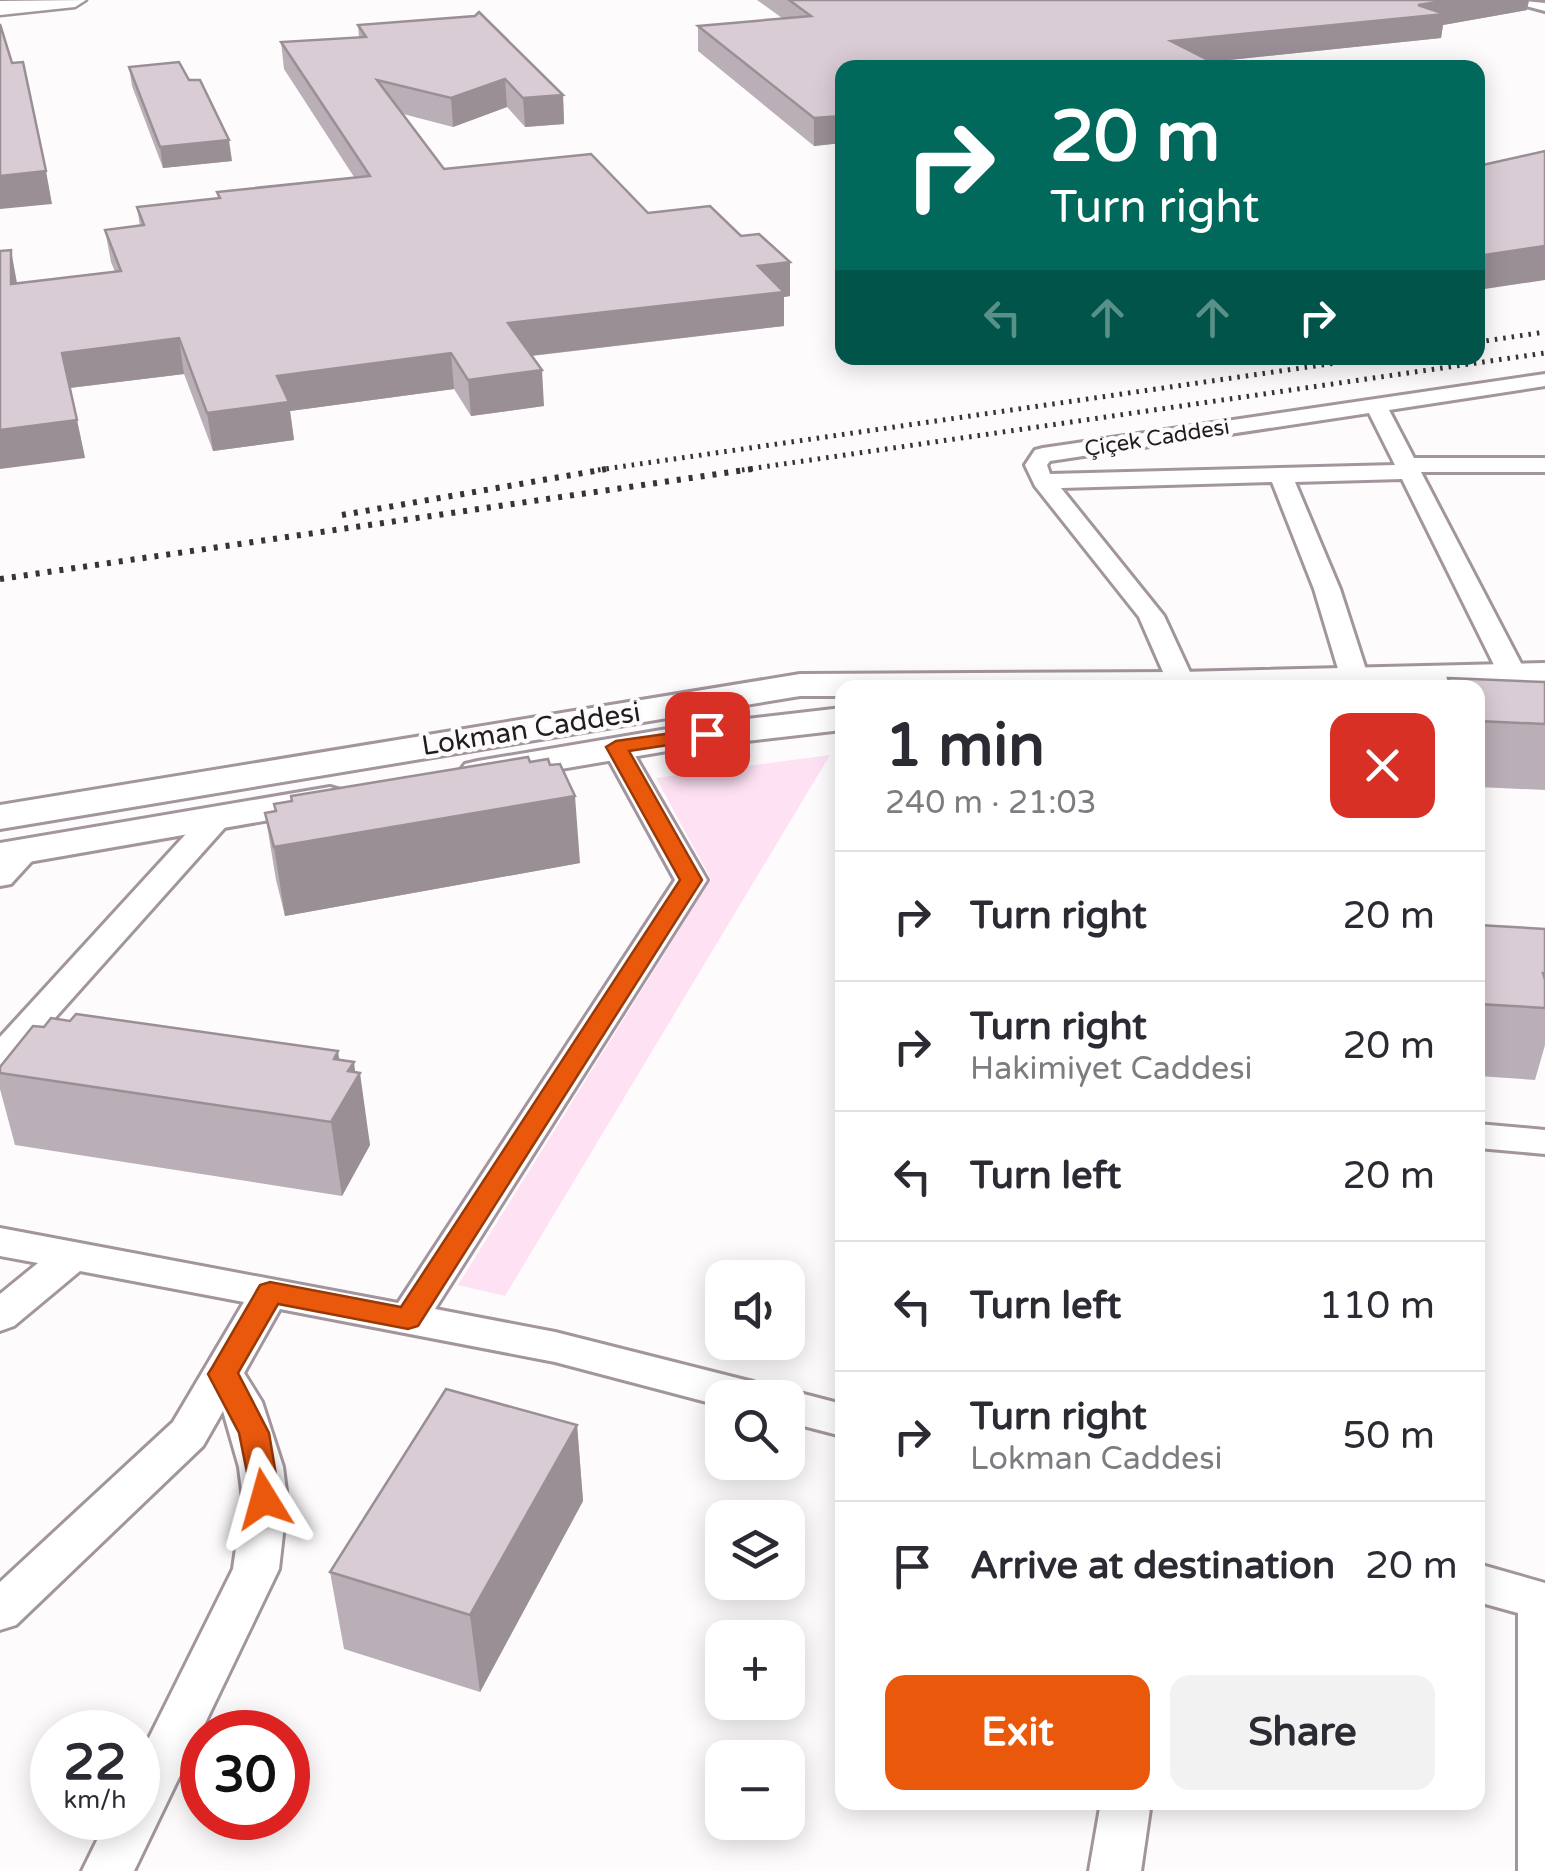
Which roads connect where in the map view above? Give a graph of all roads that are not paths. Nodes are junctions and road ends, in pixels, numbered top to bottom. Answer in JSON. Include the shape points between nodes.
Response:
{"nodes":[{"id":1,"x":16,"y":0,"type":"edge"},
{"id":2,"x":76,"y":0,"type":"edge"},
{"id":3,"x":1520,"y":0,"type":"edge"},
{"id":4,"x":0,"y":5,"type":"edge"},
{"id":5,"x":1545,"y":7,"type":"edge"},
{"id":6,"x":1545,"y":380,"type":"edge"},
{"id":7,"x":1376,"y":406,"type":"junction"},
{"id":8,"x":1545,"y":464,"type":"edge"},
{"id":9,"x":1408,"y":468,"type":"junction"},
{"id":10,"x":1281,"y":475,"type":"junction"},
{"id":11,"x":1043,"y":481,"type":"junction"},
{"id":12,"x":1529,"y":674,"type":"edge"},
{"id":13,"x":1355,"y":678,"type":"junction"},
{"id":14,"x":1180,"y":680,"type":"edge"},
{"id":15,"x":1285,"y":680,"type":"edge"},
{"id":16,"x":835,"y":684,"type":"edge"},
{"id":17,"x":1545,"y":701,"type":"edge"},
{"id":18,"x":1485,"y":703,"type":"edge"},
{"id":19,"x":835,"y":720,"type":"edge"},
{"id":20,"x":616,"y":747,"type":"junction"},
{"id":21,"x":0,"y":817,"type":"edge"},
{"id":22,"x":218,"y":818,"type":"junction"},
{"id":23,"x":9,"y":861,"type":"edge"},
{"id":24,"x":0,"y":1058,"type":"edge"},
{"id":25,"x":1485,"y":1137,"type":"edge"},
{"id":26,"x":1545,"y":1142,"type":"edge"},
{"id":27,"x":0,"y":1242,"type":"edge"},
{"id":28,"x":74,"y":1255,"type":"junction"},
{"id":29,"x":270,"y":1292,"type":"junction"},
{"id":30,"x":0,"y":1316,"type":"edge"},
{"id":31,"x":408,"y":1319,"type":"junction"},
{"id":32,"x":223,"y":1374,"type":"junction"},
{"id":33,"x":705,"y":1386,"type":"edge"},
{"id":34,"x":805,"y":1410,"type":"edge"},
{"id":35,"x":835,"y":1418,"type":"edge"},
{"id":36,"x":1485,"y":1585,"type":"edge"},
{"id":37,"x":1543,"y":1601,"type":"edge"},
{"id":38,"x":0,"y":1611,"type":"edge"},
{"id":39,"x":160,"y":1765,"type":"edge"},
{"id":40,"x":1125,"y":1810,"type":"edge"},
{"id":41,"x":123,"y":1840,"type":"edge"},
{"id":42,"x":108,"y":1871,"type":"edge"},
{"id":43,"x":1115,"y":1871,"type":"edge"},
{"id":44,"x":1544,"y":1871,"type":"edge"}],
"edges":[{"from":1,"to":4,"type":"highway"},
{"from":2,"to":4,"type":"highway"},
{"from":3,"to":5,"type":"street"},
{"from":6,"to":7,"type":"street","name":"Çiçek Caddesi"},
{"from":7,"to":9,"type":"street"},
{"from":7,"to":11,"type":"street","name":"Çiçek Caddesi","via":[[1043,456],[1036,465]]},
{"from":8,"to":9,"type":"street"},
{"from":9,"to":10,"type":"street"},
{"from":9,"to":12,"type":"street"},
{"from":10,"to":11,"type":"street"},
{"from":10,"to":13,"type":"street"},
{"from":11,"to":14,"type":"street","via":[[1150,616]]},
{"from":12,"to":13,"type":"street","name":"Lokman Caddesi"},
{"from":13,"to":15,"type":"street","name":"Lokman Caddesi"},
{"from":16,"to":21,"type":"street","name":"Lokman Caddesi","via":[[782,687]]},
{"from":17,"to":18,"type":"street"},
{"from":19,"to":20,"type":"street","name":"Lokman Caddesi"},
{"from":20,"to":22,"type":"street","name":"Lokman Caddesi"},
{"from":20,"to":31,"type":"street","via":[[691,880]]},
{"from":22,"to":23,"type":"street","name":"Lokman Caddesi"},
{"from":22,"to":24,"type":"street"},
{"from":25,"to":26,"type":"street"},
{"from":27,"to":28,"type":"street"},
{"from":28,"to":29,"type":"street"},
{"from":28,"to":30,"type":"street"},
{"from":29,"to":31,"type":"street"},
{"from":29,"to":32,"type":"street"},
{"from":31,"to":33,"type":"street"},
{"from":32,"to":38,"type":"street","via":[[188,1434]]},
{"from":32,"to":39,"type":"street","via":[[241,1402],[261,1467],[256,1568]]},
{"from":34,"to":35,"type":"street"},
{"from":36,"to":37,"type":"street"},
{"from":37,"to":44,"type":"street"},
{"from":40,"to":43,"type":"street"},
{"from":41,"to":42,"type":"street"}]}
